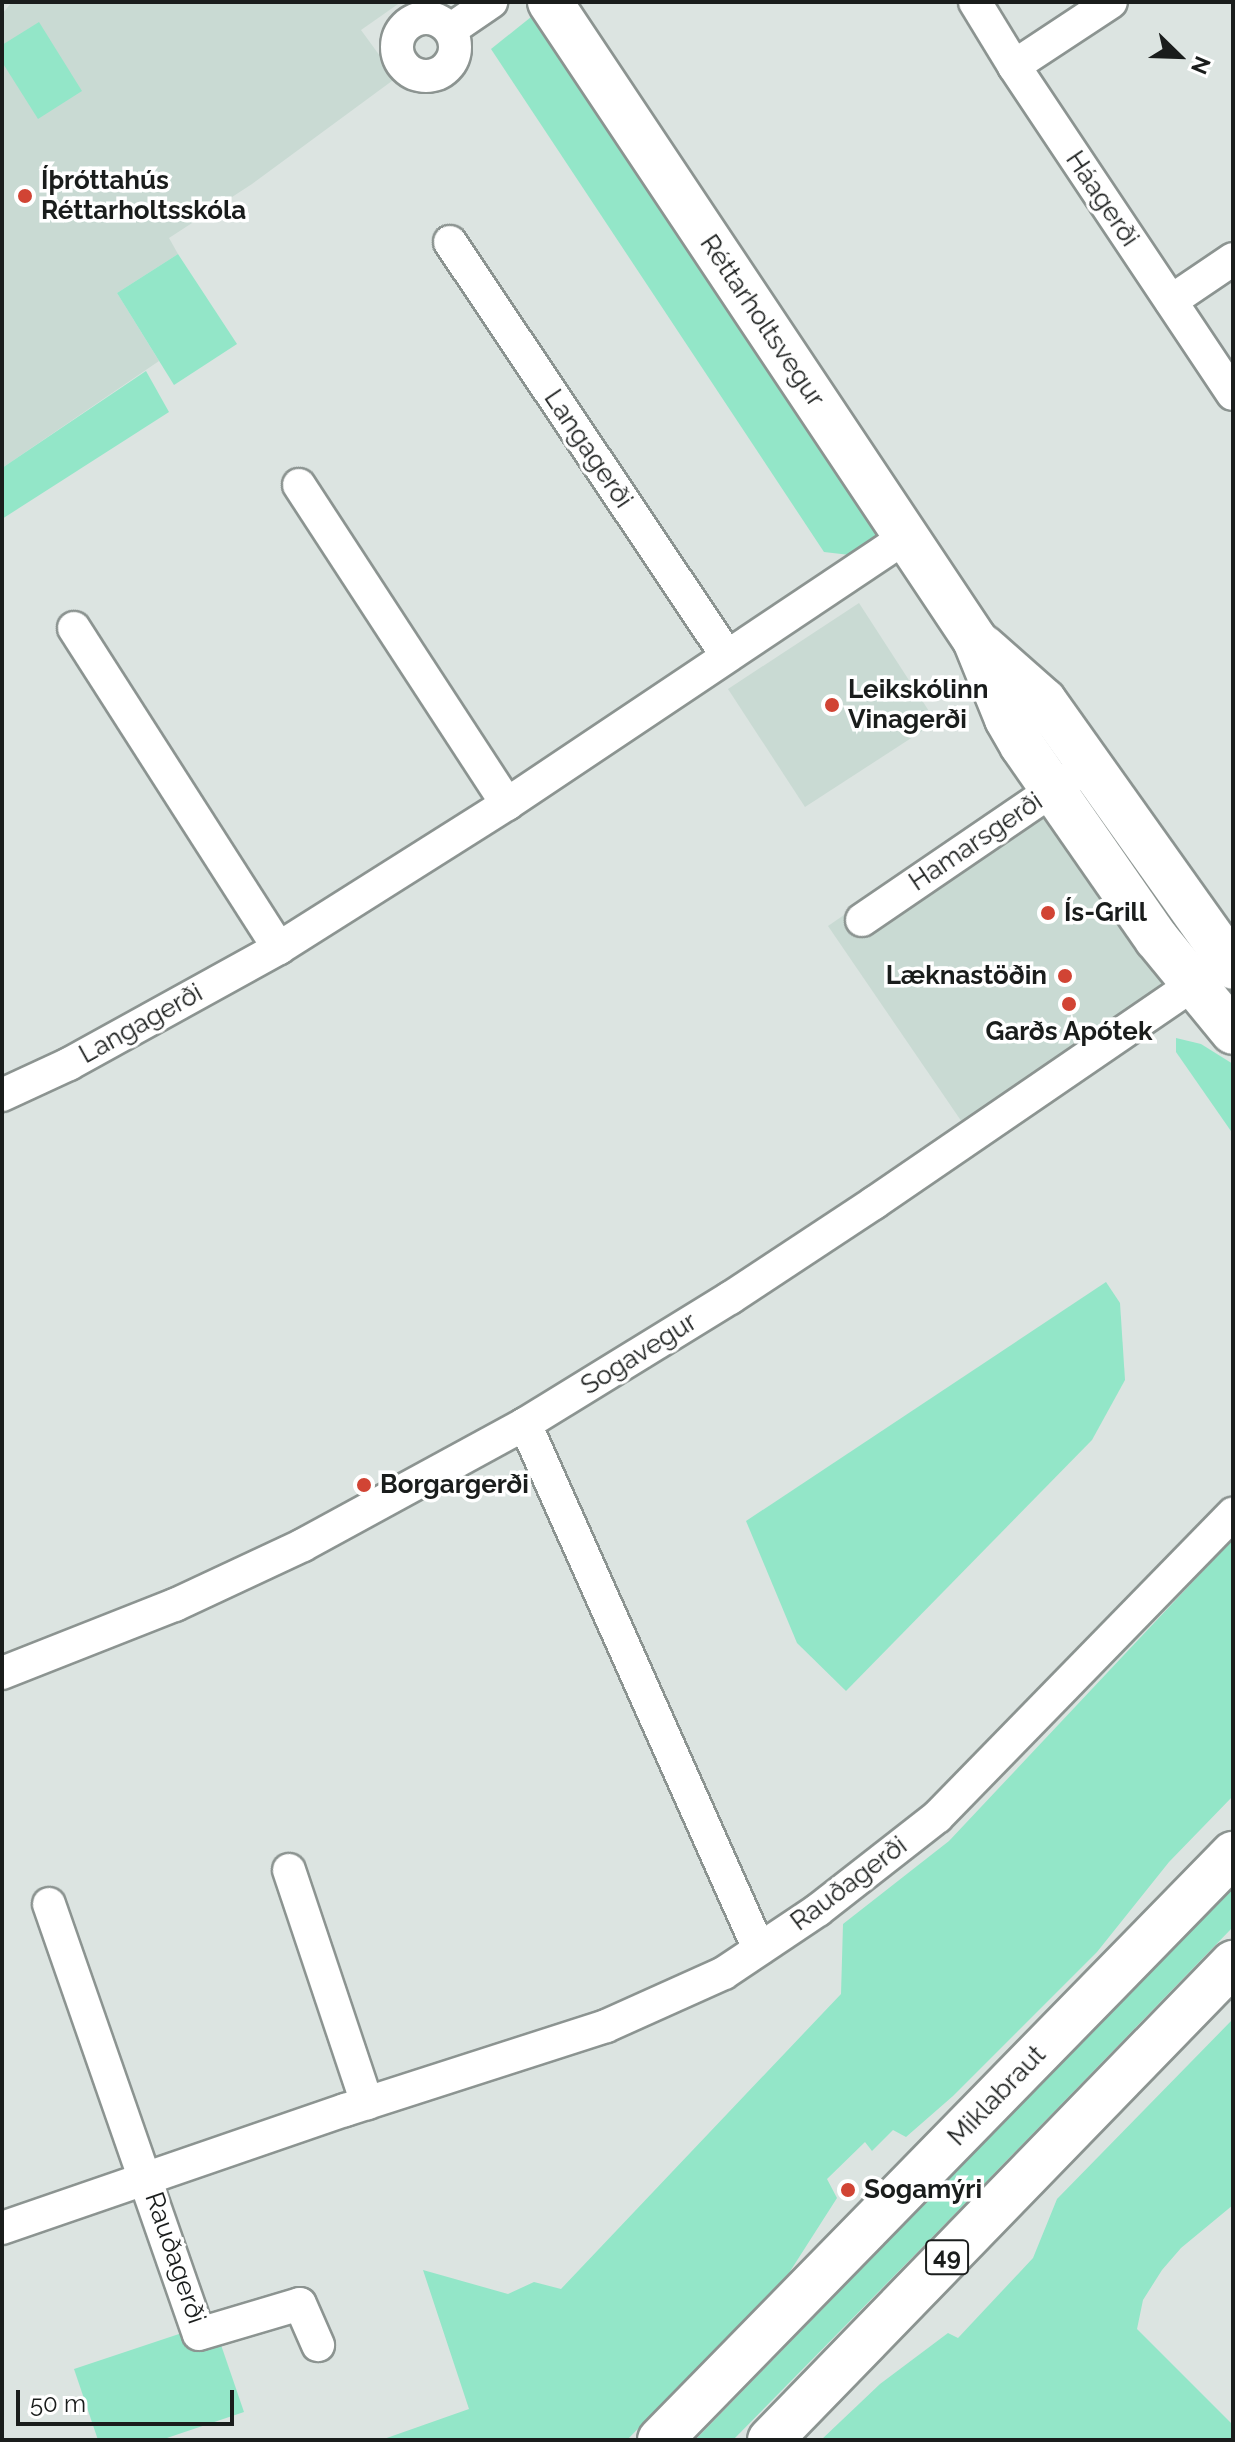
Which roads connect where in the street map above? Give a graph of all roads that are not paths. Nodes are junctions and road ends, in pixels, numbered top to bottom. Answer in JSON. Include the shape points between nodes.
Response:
{"nodes":[{"id":1,"x":491,"y":2,"type":"edge"},
{"id":2,"x":550,"y":2,"type":"edge"},
{"id":3,"x":975,"y":2,"type":"edge"},
{"id":4,"x":1111,"y":2,"type":"edge"},
{"id":5,"x":450,"y":30,"type":"dead end"},
{"id":6,"x":1014,"y":66,"type":"junction"},
{"id":7,"x":450,"y":242,"type":"dead end"},
{"id":8,"x":1233,"y":259,"type":"edge"},
{"id":9,"x":1171,"y":301,"type":"junction"},
{"id":10,"x":1233,"y":394,"type":"edge"},
{"id":11,"x":299,"y":485,"type":"dead end"},
{"id":12,"x":906,"y":537,"type":"junction"},
{"id":13,"x":74,"y":628,"type":"dead end"},
{"id":14,"x":975,"y":640,"type":"junction"},
{"id":15,"x":727,"y":656,"type":"junction"},
{"id":16,"x":1089,"y":765,"type":"junction"},
{"id":17,"x":1053,"y":789,"type":"junction"},
{"id":18,"x":507,"y":804,"type":"junction"},
{"id":19,"x":862,"y":920,"type":"dead end"},
{"id":20,"x":279,"y":948,"type":"junction"},
{"id":21,"x":1231,"y":962,"type":"edge"},
{"id":22,"x":1192,"y":984,"type":"junction"},
{"id":23,"x":1233,"y":1032,"type":"edge"},
{"id":24,"x":2,"y":1095,"type":"edge"},
{"id":25,"x":525,"y":1424,"type":"junction"},
{"id":26,"x":1233,"y":1514,"type":"edge"},
{"id":27,"x":2,"y":1673,"type":"edge"},
{"id":28,"x":1233,"y":1854,"type":"edge"},
{"id":29,"x":289,"y":1870,"type":"dead end"},
{"id":30,"x":49,"y":1904,"type":"dead end"},
{"id":31,"x":759,"y":1949,"type":"junction"},
{"id":32,"x":1233,"y":1963,"type":"edge"},
{"id":33,"x":367,"y":2103,"type":"junction"},
{"id":34,"x":147,"y":2178,"type":"junction"},
{"id":35,"x":2,"y":2228,"type":"edge"},
{"id":36,"x":318,"y":2345,"type":"dead end"},
{"id":37,"x":660,"y":2440,"type":"edge"},
{"id":38,"x":770,"y":2440,"type":"edge"}],
"edges":[{"from":1,"to":5,"type":"street"},
{"from":2,"to":12,"type":"main road","name":"Réttarholtsvegur"},
{"from":3,"to":6,"type":"street","name":"Háagerði"},
{"from":4,"to":6,"type":"street"},
{"from":6,"to":9,"type":"street","name":"Háagerði"},
{"from":7,"to":15,"type":"street","name":"Langagerði"},
{"from":8,"to":9,"type":"street"},
{"from":9,"to":10,"type":"street","name":"Háagerði"},
{"from":11,"to":18,"type":"street"},
{"from":12,"to":14,"type":"main road","name":"Réttarholtsvegur"},
{"from":12,"to":15,"type":"street","name":"Langagerði"},
{"from":13,"to":20,"type":"street"},
{"from":14,"to":16,"type":"main road","name":"Réttarholtsvegur","via":[[1044,701]]},
{"from":14,"to":17,"type":"main road","name":"Réttarholtsvegur","via":[[1007,719]]},
{"from":15,"to":18,"type":"street","name":"Langagerði"},
{"from":16,"to":17,"type":"street","name":"Hamarsgerði"},
{"from":16,"to":21,"type":"main road","name":"Réttarholtsvegur"},
{"from":17,"to":19,"type":"street","name":"Hamarsgerði"},
{"from":17,"to":22,"type":"main road","name":"Réttarholtsvegur"},
{"from":18,"to":20,"type":"street","name":"Langagerði"},
{"from":20,"to":24,"type":"street","name":"Langagerði","via":[[69,1064]]},
{"from":21,"to":22,"type":"street","name":"Sogavegur"},
{"from":22,"to":23,"type":"main road","name":"Réttarholtsvegur"},
{"from":22,"to":25,"type":"street","name":"Sogavegur","via":[[730,1298]]},
{"from":25,"to":27,"type":"street","name":"Sogavegur","via":[[303,1545],[175,1605]]},
{"from":25,"to":31,"type":"street"},
{"from":26,"to":31,"type":"street","name":"Rauðagerði","via":[[937,1817]]},
{"from":28,"to":37,"type":"main road","name":"Miklabraut"},
{"from":29,"to":33,"type":"street"},
{"from":30,"to":34,"type":"street","name":"Rauðagerði"},
{"from":31,"to":33,"type":"street","name":"Rauðagerði","via":[[724,1973],[606,2026]]},
{"from":32,"to":38,"type":"main road","number":"49"},
{"from":33,"to":34,"type":"street","name":"Rauðagerði"},
{"from":34,"to":35,"type":"street","name":"Rauðagerði"},
{"from":34,"to":36,"type":"street","name":"Rauðagerði","via":[[199,2334],[300,2304]]}]}
